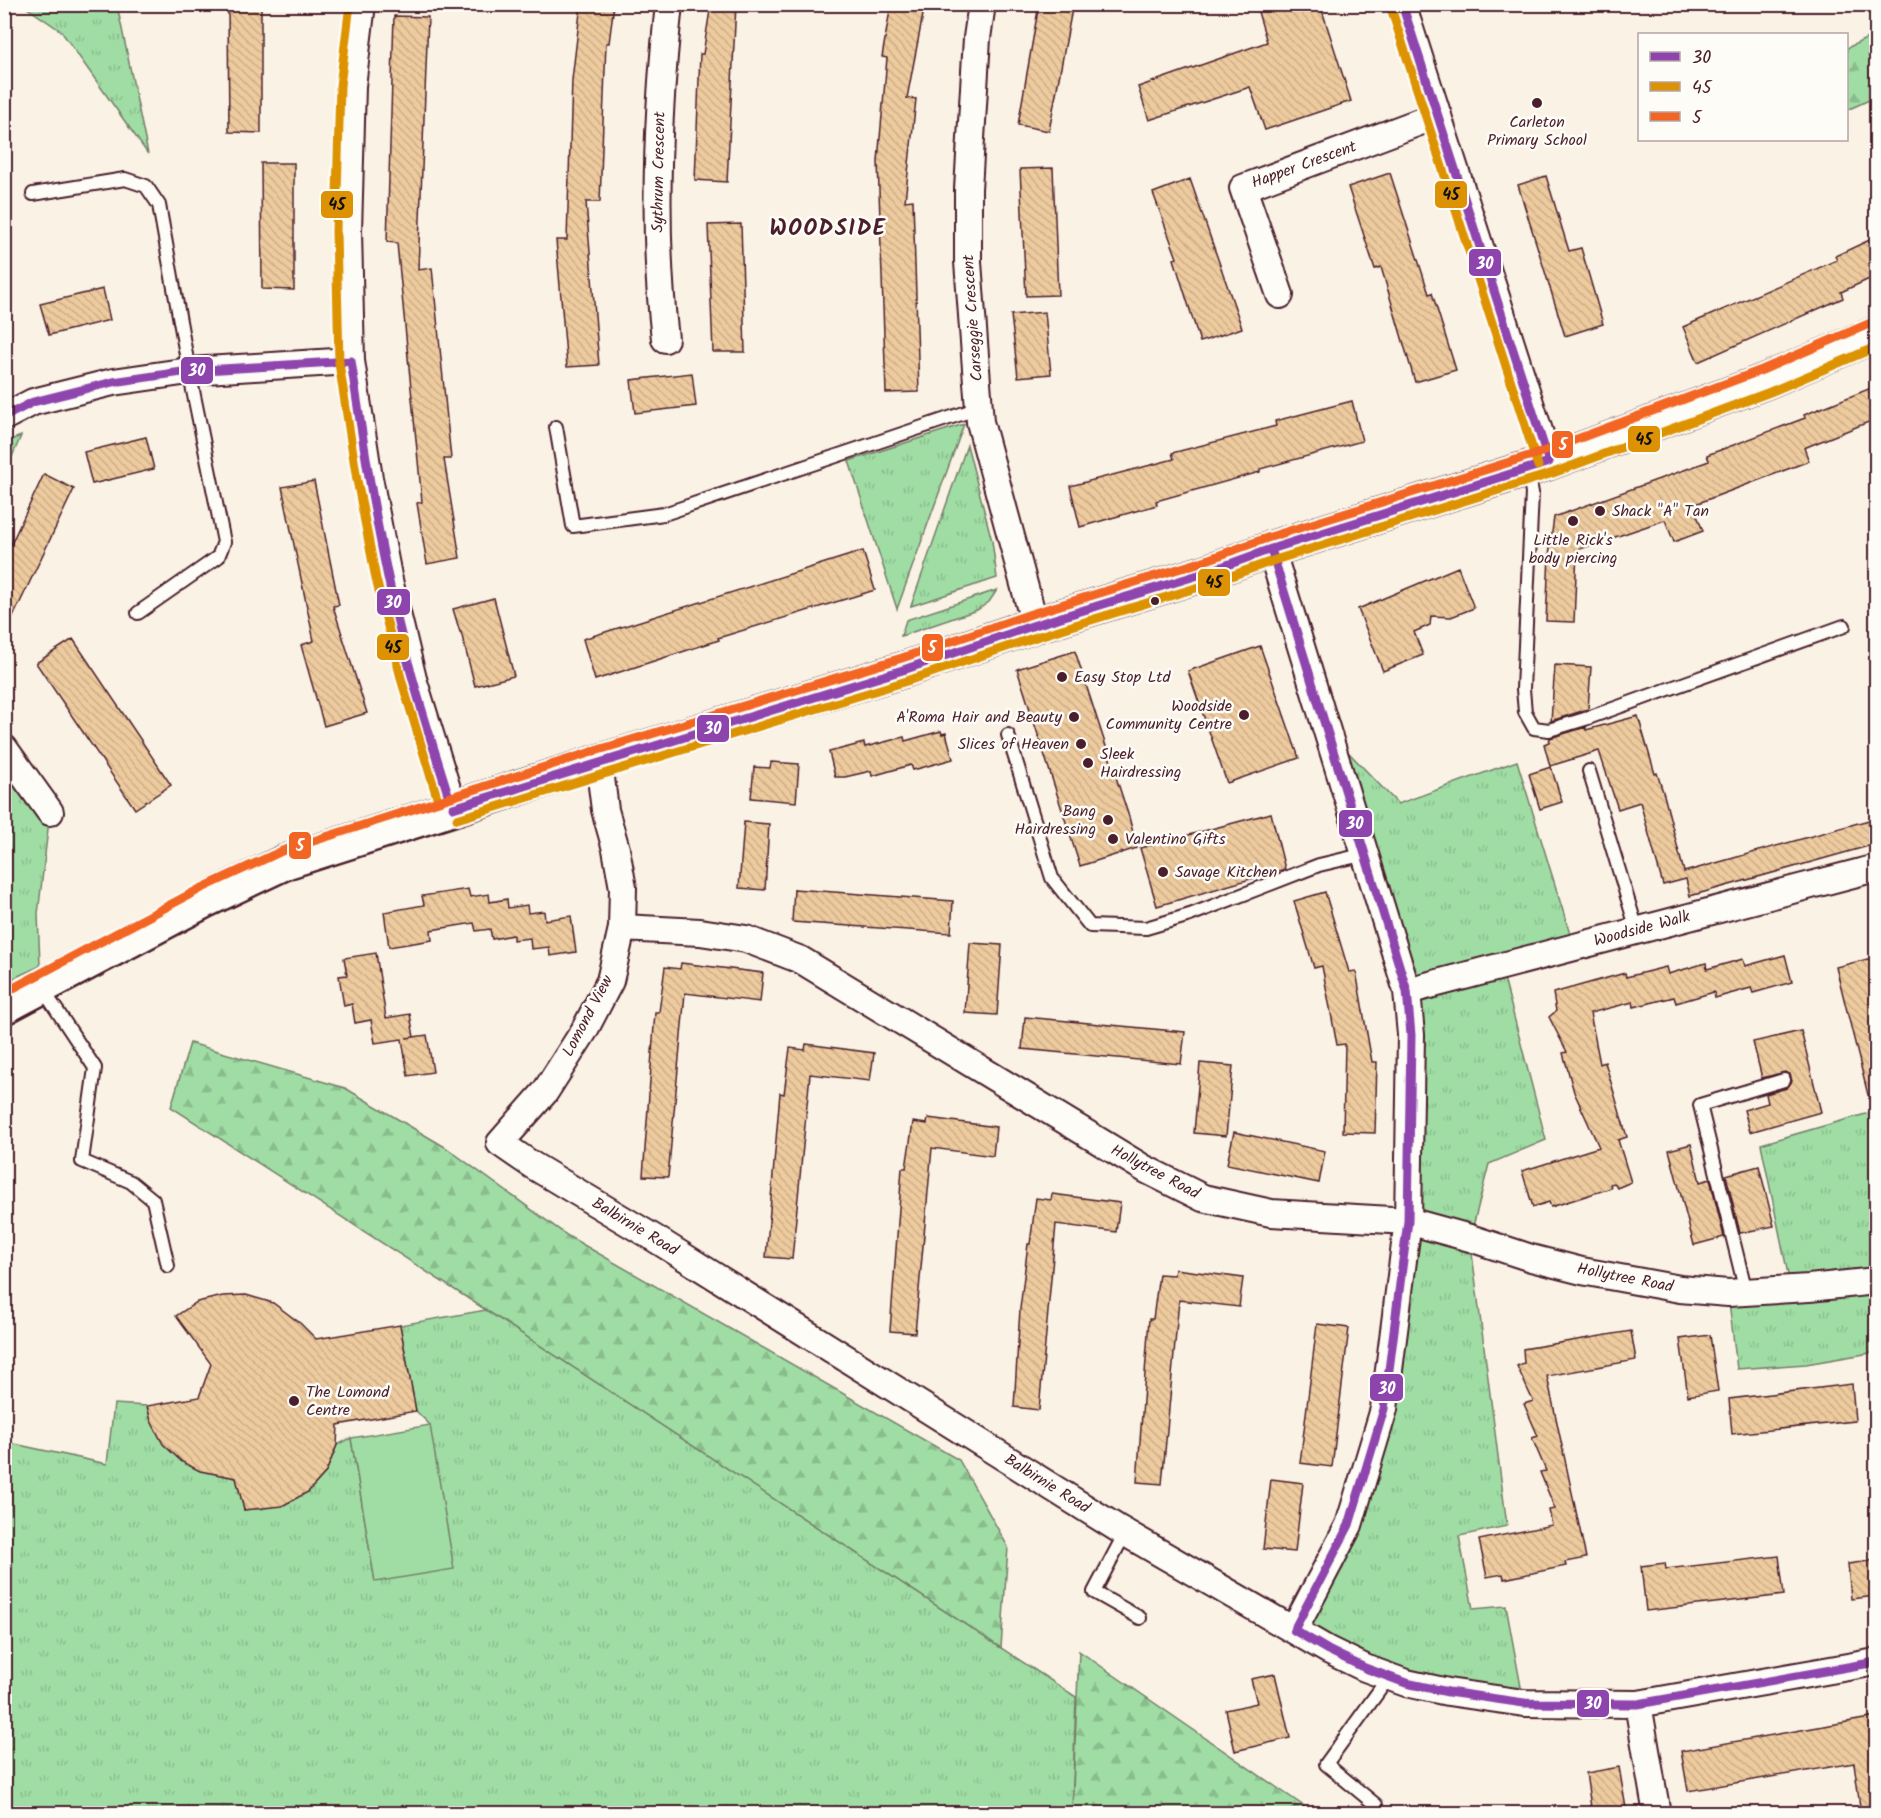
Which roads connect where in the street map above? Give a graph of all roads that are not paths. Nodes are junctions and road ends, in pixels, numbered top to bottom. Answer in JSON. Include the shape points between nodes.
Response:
{"nodes":[{"id":1,"x":362,"y":4,"type":"edge"},
{"id":2,"x":669,"y":4,"type":"edge"},
{"id":3,"x":982,"y":4,"type":"edge"},
{"id":4,"x":1402,"y":4,"type":"edge"},
{"id":5,"x":1438,"y":115,"type":"junction"},
{"id":6,"x":33,"y":194,"type":"dead end"},
{"id":7,"x":1280,"y":296,"type":"dead end"},
{"id":8,"x":1876,"y":334,"type":"edge"},
{"id":9,"x":665,"y":339,"type":"dead end"},
{"id":10,"x":351,"y":361,"type":"junction"},
{"id":11,"x":189,"y":371,"type":"junction"},
{"id":12,"x":979,"y":408,"type":"junction"},
{"id":13,"x":4,"y":417,"type":"edge"},
{"id":14,"x":556,"y":427,"type":"dead end"},
{"id":15,"x":1538,"y":465,"type":"junction"},
{"id":16,"x":1270,"y":549,"type":"junction"},
{"id":17,"x":138,"y":613,"type":"dead end"},
{"id":18,"x":1035,"y":626,"type":"junction"},
{"id":19,"x":1844,"y":626,"type":"dead end"},
{"id":20,"x":1008,"y":735,"type":"dead end"},
{"id":21,"x":4,"y":748,"type":"edge"},
{"id":22,"x":600,"y":762,"type":"junction"},
{"id":23,"x":1589,"y":771,"type":"dead end"},
{"id":24,"x":453,"y":808,"type":"junction"},
{"id":25,"x":50,"y":812,"type":"dead end"},
{"id":26,"x":1366,"y":854,"type":"junction"},
{"id":27,"x":1876,"y":868,"type":"edge"},
{"id":28,"x":622,"y":928,"type":"junction"},
{"id":29,"x":1637,"y":930,"type":"junction"},
{"id":30,"x":41,"y":987,"type":"junction"},
{"id":31,"x":1407,"y":992,"type":"junction"},
{"id":32,"x":4,"y":1007,"type":"edge"},
{"id":33,"x":1784,"y":1080,"type":"dead end"},
{"id":34,"x":500,"y":1143,"type":"joint"},
{"id":35,"x":1408,"y":1221,"type":"junction"},
{"id":36,"x":168,"y":1266,"type":"dead end"},
{"id":37,"x":1876,"y":1281,"type":"edge"},
{"id":38,"x":1746,"y":1292,"type":"junction"},
{"id":39,"x":1125,"y":1533,"type":"junction"},
{"id":40,"x":1140,"y":1618,"type":"dead end"},
{"id":41,"x":1294,"y":1630,"type":"junction"},
{"id":42,"x":1876,"y":1662,"type":"edge"},
{"id":43,"x":1389,"y":1677,"type":"junction"},
{"id":44,"x":1638,"y":1704,"type":"junction"},
{"id":45,"x":1376,"y":1805,"type":"dead end"},
{"id":46,"x":1657,"y":1814,"type":"edge"}],
"edges":[{"from":1,"to":10,"type":"street","via":[[351,108]]},
{"from":2,"to":9,"type":"street","name":"Sythrum Crescent","via":[[662,71],[658,222]]},
{"from":3,"to":12,"type":"street","name":"Carseggie Crescent","via":[[968,189],[968,262]]},
{"from":4,"to":5,"type":"street"},
{"from":5,"to":7,"type":"street","name":"Happer Crescent","via":[[1243,188]]},
{"from":5,"to":15,"type":"street"},
{"from":6,"to":11,"type":"lane","via":[[125,179],[146,186],[159,205]]},
{"from":8,"to":15,"type":"street","via":[[1766,381]]},
{"from":10,"to":11,"type":"street"},
{"from":10,"to":24,"type":"street","via":[[388,576],[413,679]]},
{"from":11,"to":13,"type":"street","via":[[101,385],[33,402]]},
{"from":11,"to":17,"type":"lane","via":[[224,542],[218,557]]},
{"from":12,"to":14,"type":"lane","via":[[664,514],[573,526]]},
{"from":12,"to":18,"type":"street","name":"Carseggie Crescent"},
{"from":15,"to":16,"type":"street"},
{"from":15,"to":19,"type":"lane","via":[[1532,493],[1523,689],[1525,712],[1534,728],[1549,730],[1585,719]]},
{"from":16,"to":18,"type":"street"},
{"from":16,"to":26,"type":"street"},
{"from":18,"to":22,"type":"street"},
{"from":20,"to":26,"type":"lane","via":[[1052,878],[1090,926],[1146,928],[1319,865]]},
{"from":21,"to":25,"type":"street"},
{"from":22,"to":24,"type":"street"},
{"from":22,"to":28,"type":"street","name":"Lomond View","via":[[605,810],[623,888]]},
{"from":23,"to":29,"type":"lane"},
{"from":24,"to":30,"type":"street","via":[[286,862]]},
{"from":26,"to":31,"type":"street"},
{"from":27,"to":29,"type":"street","name":"Woodside Walk"},
{"from":28,"to":34,"type":"street","name":"Lomond View","via":[[610,981],[584,1031],[545,1092]]},
{"from":28,"to":35,"type":"street","name":"Hollytree Road","via":[[746,939],[801,960],[1145,1169],[1203,1198],[1271,1213]]},
{"from":29,"to":31,"type":"street","name":"Woodside Walk"},
{"from":30,"to":32,"type":"street"},
{"from":30,"to":36,"type":"lane","via":[[95,1068],[82,1161],[130,1182],[153,1200]]},
{"from":31,"to":35,"type":"street","via":[[1411,1035]]},
{"from":33,"to":38,"type":"lane","via":[[1700,1105]]},
{"from":34,"to":39,"type":"street","name":"Balbirnie Road"},
{"from":35,"to":38,"type":"street","name":"Hollytree Road","via":[[1582,1271],[1680,1289]]},
{"from":35,"to":41,"type":"street","via":[[1384,1409],[1349,1526]]},
{"from":37,"to":38,"type":"street","name":"Hollytree Road"},
{"from":39,"to":40,"type":"lane","via":[[1094,1592]]},
{"from":39,"to":41,"type":"street","name":"Balbirnie Road"},
{"from":41,"to":43,"type":"street","name":"Balbirnie Road"},
{"from":42,"to":44,"type":"street","name":"Balbirnie Road"},
{"from":43,"to":44,"type":"street","name":"Balbirnie Road","via":[[1448,1692],[1524,1703]]},
{"from":43,"to":45,"type":"lane","via":[[1326,1764]]},
{"from":44,"to":46,"type":"street"}]}
